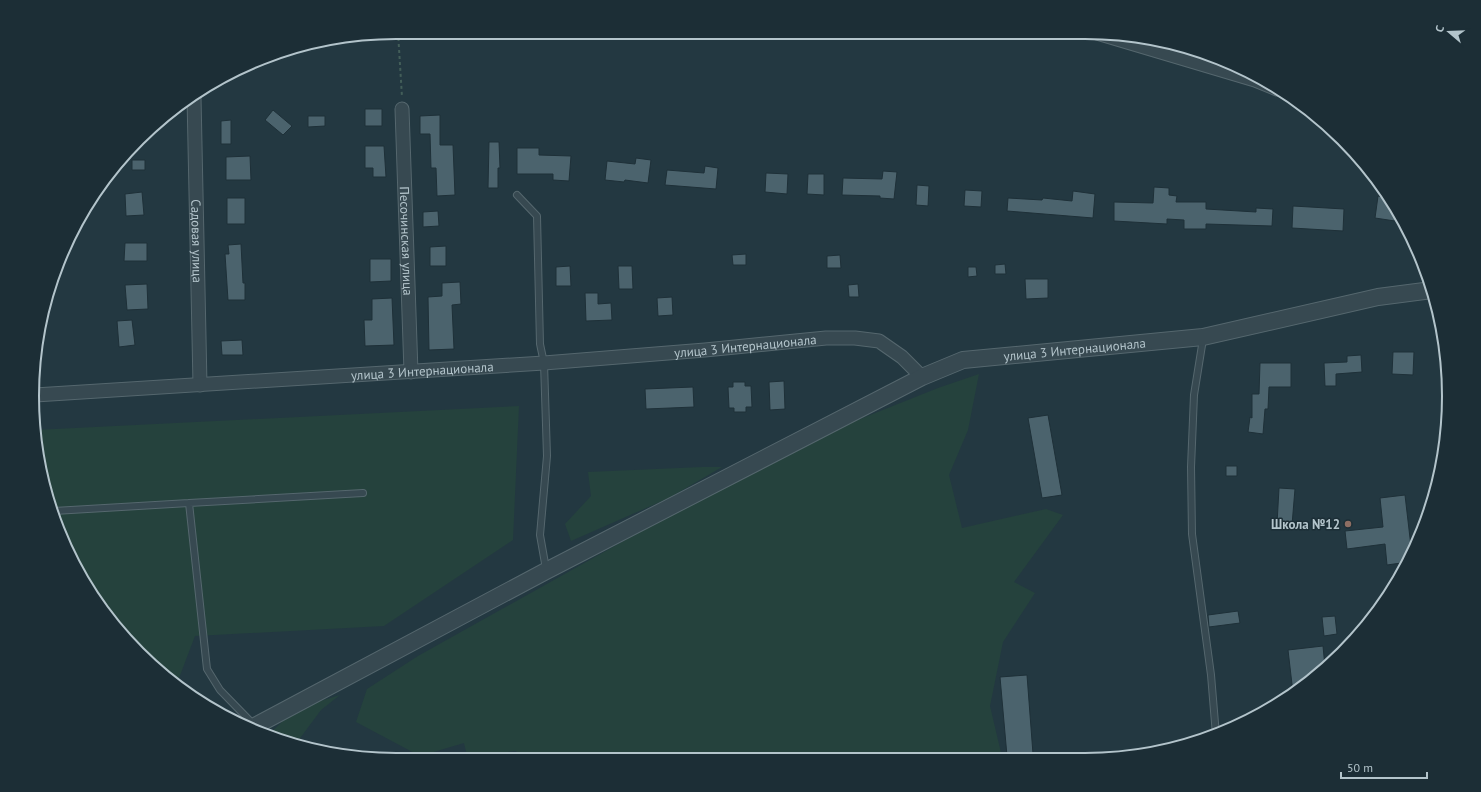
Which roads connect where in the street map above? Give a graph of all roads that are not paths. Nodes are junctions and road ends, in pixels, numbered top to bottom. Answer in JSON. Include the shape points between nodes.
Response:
{"nodes":[{"id":1,"x":1127,"y":42,"type":"edge"},
{"id":2,"x":1236,"y":72,"type":"edge"},
{"id":3,"x":194,"y":102,"type":"edge"},
{"id":4,"x":402,"y":109,"type":"road end"},
{"id":5,"x":517,"y":195,"type":"dead end"},
{"id":6,"x":1426,"y":291,"type":"edge"},
{"id":7,"x":1203,"y":337,"type":"junction"},
{"id":8,"x":544,"y":363,"type":"junction"},
{"id":9,"x":410,"y":372,"type":"junction"},
{"id":10,"x":922,"y":377,"type":"junction"},
{"id":11,"x":200,"y":385,"type":"junction"},
{"id":12,"x":39,"y":395,"type":"edge"},
{"id":13,"x":363,"y":493,"type":"dead end"},
{"id":14,"x":189,"y":503,"type":"junction"},
{"id":15,"x":58,"y":511,"type":"edge"},
{"id":16,"x":546,"y":571,"type":"junction"},
{"id":17,"x":247,"y":720,"type":"edge"},
{"id":18,"x":258,"y":726,"type":"edge"},
{"id":19,"x":1215,"y":728,"type":"edge"}],
"edges":[{"from":1,"to":2,"type":"street"},
{"from":3,"to":11,"type":"street","name":"Садовая улица"},
{"from":4,"to":9,"type":"street","name":"Песочинская улица"},
{"from":5,"to":8,"type":"lane","via":[[537,216],[540,344]]},
{"from":6,"to":7,"type":"street","name":"улица 3 Интернационала","via":[[1378,297]]},
{"from":7,"to":10,"type":"street","name":"улица 3 Интернационала","via":[[963,360]]},
{"from":7,"to":19,"type":"lane","via":[[1194,395],[1192,534]]},
{"from":8,"to":9,"type":"street","name":"улица 3 Интернационала"},
{"from":8,"to":10,"type":"street","name":"улица 3 Интернационала","via":[[826,338],[855,338],[879,341],[902,357]]},
{"from":8,"to":16,"type":"lane","via":[[547,456],[540,535]]},
{"from":9,"to":11,"type":"street","name":"улица 3 Интернационала"},
{"from":10,"to":16,"type":"street"},
{"from":11,"to":12,"type":"street","name":"улица 3 Интернационала"},
{"from":13,"to":14,"type":"lane"},
{"from":14,"to":15,"type":"lane"},
{"from":14,"to":17,"type":"lane","via":[[207,669],[220,690]]},
{"from":16,"to":18,"type":"street"}]}
